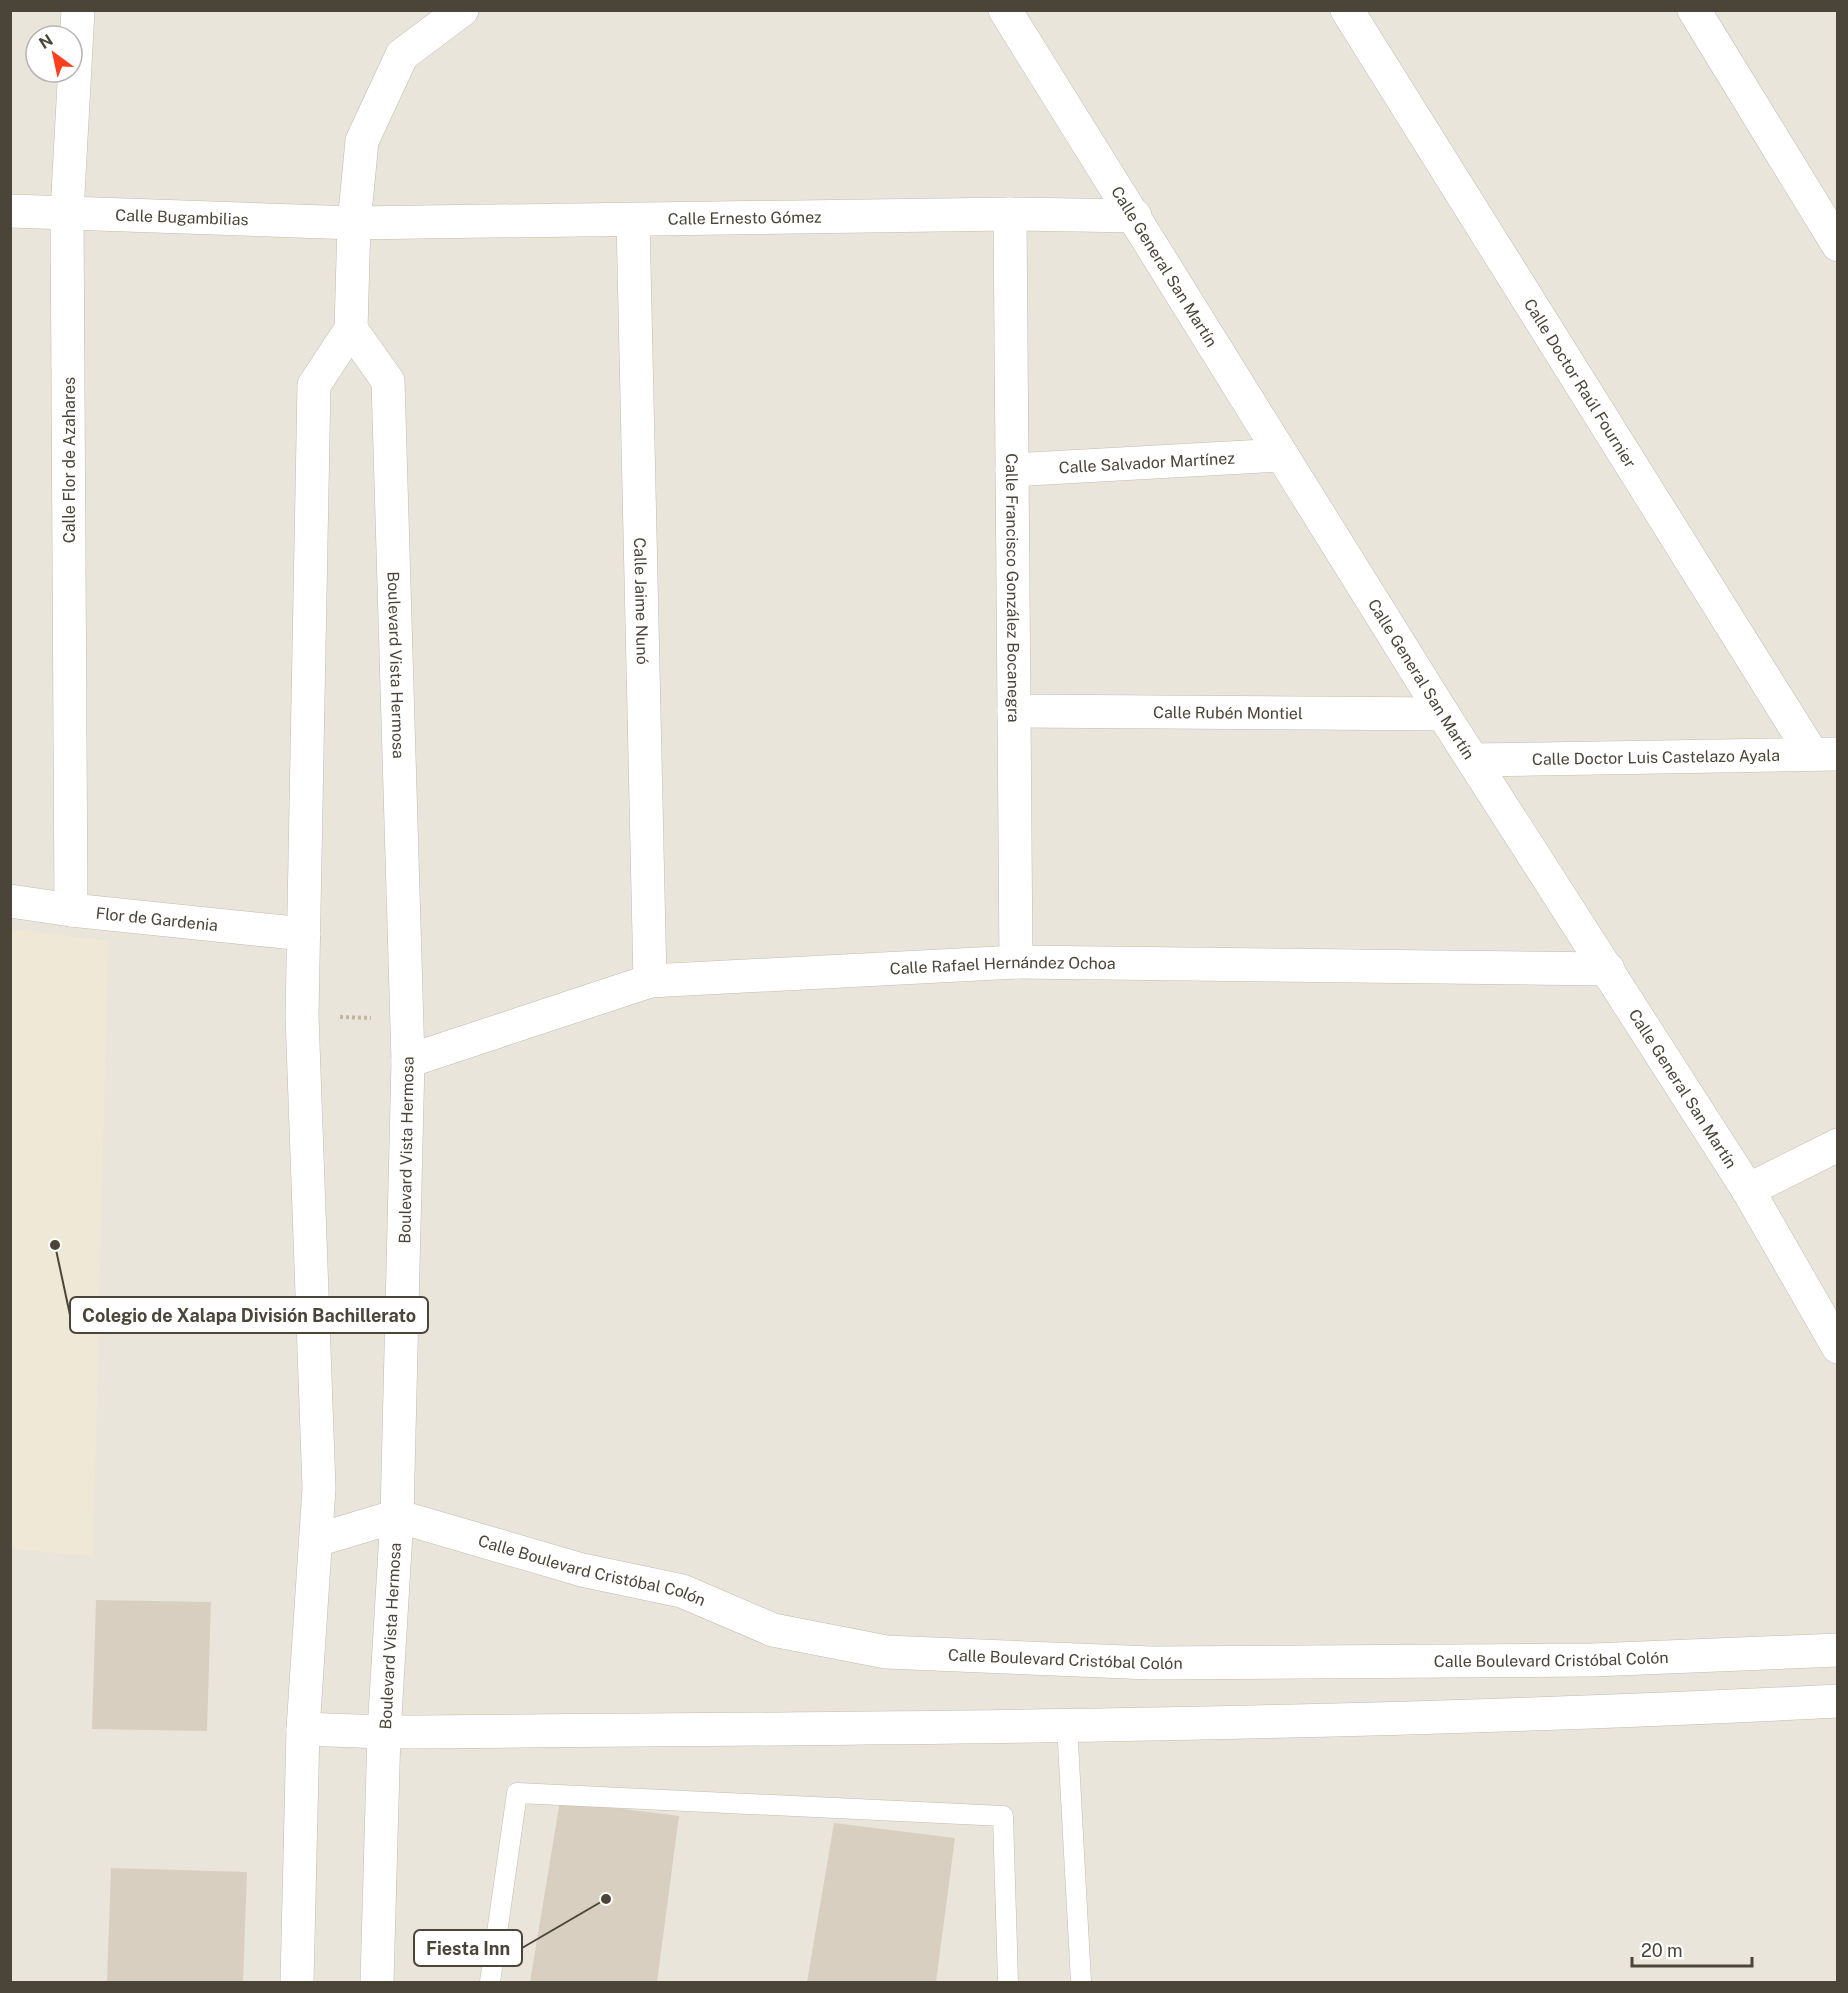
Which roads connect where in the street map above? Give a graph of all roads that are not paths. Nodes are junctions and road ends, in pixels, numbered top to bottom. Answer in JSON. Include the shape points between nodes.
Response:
{"nodes":[{"id":1,"x":78,"y":10,"type":"edge"},
{"id":2,"x":462,"y":10,"type":"edge"},
{"id":3,"x":1005,"y":10,"type":"edge"},
{"id":4,"x":1347,"y":10,"type":"edge"},
{"id":5,"x":1694,"y":10,"type":"edge"},
{"id":6,"x":10,"y":211,"type":"edge"},
{"id":7,"x":67,"y":212,"type":"junction"},
{"id":8,"x":1010,"y":214,"type":"junction"},
{"id":9,"x":1135,"y":216,"type":"junction"},
{"id":10,"x":633,"y":220,"type":"junction"},
{"id":11,"x":354,"y":223,"type":"junction"},
{"id":12,"x":1838,"y":245,"type":"edge"},
{"id":13,"x":351,"y":329,"type":"junction"},
{"id":14,"x":1282,"y":455,"type":"junction"},
{"id":15,"x":1012,"y":470,"type":"junction"},
{"id":16,"x":1014,"y":711,"type":"junction"},
{"id":17,"x":1443,"y":714,"type":"junction"},
{"id":18,"x":1825,"y":754,"type":"edge"},
{"id":19,"x":1474,"y":760,"type":"junction"},
{"id":20,"x":10,"y":901,"type":"edge"},
{"id":21,"x":71,"y":910,"type":"junction"},
{"id":22,"x":304,"y":934,"type":"junction"},
{"id":23,"x":1016,"y":962,"type":"junction"},
{"id":24,"x":1608,"y":969,"type":"junction"},
{"id":25,"x":650,"y":981,"type":"junction"},
{"id":26,"x":408,"y":1061,"type":"junction"},
{"id":27,"x":1838,"y":1145,"type":"edge"},
{"id":28,"x":1748,"y":1190,"type":"junction"},
{"id":29,"x":1838,"y":1347,"type":"edge"},
{"id":30,"x":397,"y":1516,"type":"junction"},
{"id":31,"x":317,"y":1540,"type":"junction"},
{"id":32,"x":1838,"y":1650,"type":"edge"},
{"id":33,"x":1838,"y":1701,"type":"edge"},
{"id":34,"x":1067,"y":1724,"type":"junction"},
{"id":35,"x":303,"y":1729,"type":"junction"},
{"id":36,"x":384,"y":1732,"type":"junction"},
{"id":37,"x":297,"y":1983,"type":"edge"},
{"id":38,"x":377,"y":1983,"type":"edge"},
{"id":39,"x":490,"y":1983,"type":"edge"},
{"id":40,"x":1008,"y":1983,"type":"edge"},
{"id":41,"x":1081,"y":1983,"type":"edge"}],
"edges":[{"from":1,"to":7,"type":"street","name":"Calle Flor de Azahares"},
{"from":2,"to":11,"type":"street","via":[[402,55],[362,141]]},
{"from":3,"to":9,"type":"street","name":"Calle General San Martín"},
{"from":4,"to":18,"type":"street","name":"Calle Doctor Raúl Fournier"},
{"from":5,"to":12,"type":"street"},
{"from":6,"to":7,"type":"street","name":"Calle Bugambilias"},
{"from":7,"to":11,"type":"street","name":"Calle Bugambilias"},
{"from":7,"to":21,"type":"street","name":"Calle Flor de Azahares"},
{"from":8,"to":9,"type":"street","name":"Calle Ernesto Gómez"},
{"from":8,"to":10,"type":"street","name":"Calle Ernesto Gómez"},
{"from":8,"to":15,"type":"street","name":"Calle Francisco González Bocanegra"},
{"from":9,"to":14,"type":"street","name":"Calle General San Martín"},
{"from":10,"to":11,"type":"street","name":"Calle Ernesto Gómez"},
{"from":10,"to":25,"type":"street","name":"Calle Jaime Nunó"},
{"from":11,"to":13,"type":"street"},
{"from":13,"to":22,"type":"street","via":[[314,385]]},
{"from":13,"to":26,"type":"street","name":"Boulevard Vista Hermosa","via":[[388,381]]},
{"from":14,"to":15,"type":"street","name":"Calle Salvador Martínez"},
{"from":14,"to":17,"type":"street","name":"Calle General San Martín"},
{"from":15,"to":16,"type":"street","name":"Calle Francisco González Bocanegra"},
{"from":16,"to":17,"type":"street","name":"Calle Rubén Montiel"},
{"from":16,"to":23,"type":"street","name":"Calle Francisco González Bocanegra"},
{"from":17,"to":19,"type":"street","name":"Calle General San Martín"},
{"from":18,"to":19,"type":"street","name":"Calle Doctor Luis Castelazo Ayala"},
{"from":19,"to":24,"type":"street","name":"Calle General San Martín"},
{"from":20,"to":21,"type":"street","name":"Flor de Gardenia"},
{"from":21,"to":22,"type":"street","name":"Flor de Gardenia"},
{"from":22,"to":31,"type":"street","via":[[302,1016],[319,1488]]},
{"from":23,"to":24,"type":"street","name":"Calle Rafael Hernández Ochoa"},
{"from":23,"to":25,"type":"street","name":"Calle Rafael Hernández Ochoa"},
{"from":24,"to":28,"type":"street","name":"Calle General San Martín"},
{"from":25,"to":26,"type":"street","name":"Calle Rafael Hernández Ochoa"},
{"from":26,"to":30,"type":"street","name":"Boulevard Vista Hermosa"},
{"from":27,"to":28,"type":"street"},
{"from":28,"to":29,"type":"street","name":"Calle General San Martín"},
{"from":30,"to":31,"type":"street"},
{"from":30,"to":32,"type":"street","name":"Calle Boulevard Cristóbal Colón","via":[[582,1570],[682,1591],[773,1630],[886,1652],[1186,1662],[1593,1660]]},
{"from":30,"to":36,"type":"street","name":"Boulevard Vista Hermosa"},
{"from":31,"to":35,"type":"street"},
{"from":33,"to":34,"type":"street","via":[[1570,1713]]},
{"from":34,"to":36,"type":"street"},
{"from":34,"to":41,"type":"lane"},
{"from":35,"to":36,"type":"street"},
{"from":35,"to":37,"type":"street"},
{"from":36,"to":38,"type":"street","name":"Boulevard Vista Hermosa"},
{"from":39,"to":40,"type":"lane","via":[[517,1793],[1003,1816]]}]}
